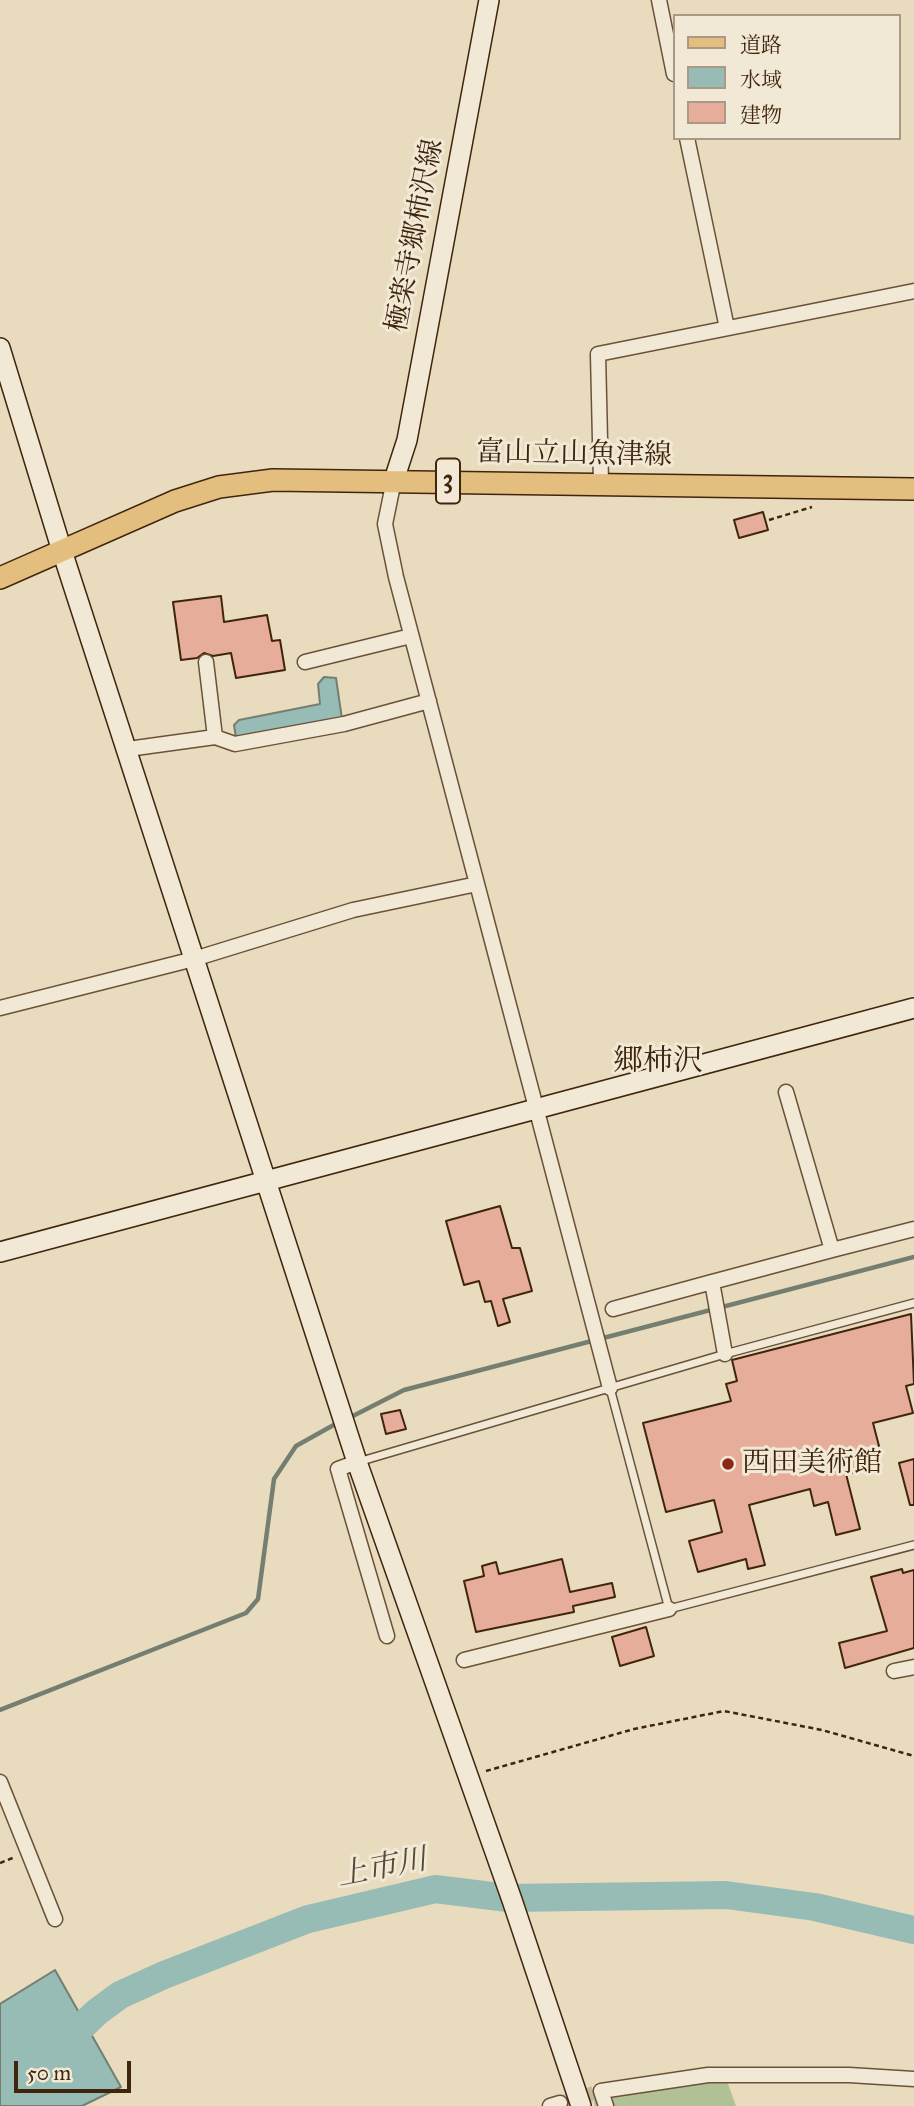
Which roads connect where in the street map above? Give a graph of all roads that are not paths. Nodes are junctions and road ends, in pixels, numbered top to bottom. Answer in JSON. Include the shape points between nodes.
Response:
{"nodes":[{"id":1,"x":489,"y":0,"type":"edge"},
{"id":2,"x":659,"y":0,"type":"edge"},
{"id":3,"x":673,"y":69,"type":"edge"},
{"id":4,"x":687,"y":140,"type":"edge"},
{"id":5,"x":914,"y":291,"type":"edge"},
{"id":6,"x":727,"y":328,"type":"junction"},
{"id":7,"x":0,"y":348,"type":"edge"},
{"id":8,"x":394,"y":480,"type":"junction"},
{"id":9,"x":601,"y":483,"type":"junction"},
{"id":10,"x":914,"y":489,"type":"edge"},
{"id":11,"x":62,"y":551,"type":"junction"},
{"id":12,"x":0,"y":578,"type":"edge"},
{"id":13,"x":411,"y":636,"type":"junction"},
{"id":14,"x":206,"y":662,"type":"dead end"},
{"id":15,"x":304,"y":662,"type":"dead end"},
{"id":16,"x":429,"y":701,"type":"junction"},
{"id":17,"x":215,"y":737,"type":"junction"},
{"id":18,"x":128,"y":749,"type":"junction"},
{"id":19,"x":477,"y":884,"type":"junction"},
{"id":20,"x":194,"y":959,"type":"junction"},
{"id":21,"x":0,"y":1008,"type":"edge"},
{"id":22,"x":914,"y":1008,"type":"edge"},
{"id":23,"x":786,"y":1092,"type":"dead end"},
{"id":24,"x":536,"y":1109,"type":"junction"},
{"id":25,"x":268,"y":1178,"type":"junction"},
{"id":26,"x":914,"y":1229,"type":"edge"},
{"id":27,"x":832,"y":1250,"type":"junction"},
{"id":28,"x":0,"y":1252,"type":"edge"},
{"id":29,"x":712,"y":1282,"type":"junction"},
{"id":30,"x":914,"y":1303,"type":"edge"},
{"id":31,"x":613,"y":1309,"type":"dead end"},
{"id":32,"x":724,"y":1354,"type":"junction"},
{"id":33,"x":610,"y":1388,"type":"junction"},
{"id":34,"x":357,"y":1462,"type":"junction"},
{"id":35,"x":914,"y":1545,"type":"edge"},
{"id":36,"x":669,"y":1609,"type":"junction"},
{"id":37,"x":387,"y":1636,"type":"dead end"},
{"id":38,"x":464,"y":1660,"type":"dead end"},
{"id":39,"x":914,"y":1667,"type":"edge"},
{"id":40,"x":894,"y":1671,"type":"dead end"},
{"id":41,"x":0,"y":1782,"type":"edge"},
{"id":42,"x":55,"y":1919,"type":"dead end"},
{"id":43,"x":914,"y":2079,"type":"edge"},
{"id":44,"x":581,"y":2106,"type":"edge"},
{"id":45,"x":606,"y":2106,"type":"tunnel mouth"}],
"edges":[{"from":1,"to":8,"type":"street","name":"極楽寺郷柿沢線","via":[[407,440]]},
{"from":2,"to":3,"type":"street"},
{"from":4,"to":6,"type":"street"},
{"from":5,"to":6,"type":"street"},
{"from":6,"to":9,"type":"street","via":[[598,354]]},
{"from":7,"to":11,"type":"street"},
{"from":8,"to":9,"type":"main road","name":"富山立山魚津線","number":"3"},
{"from":8,"to":11,"type":"main road","name":"富山立山魚津線","number":"3","via":[[273,480],[219,487],[175,501]]},
{"from":8,"to":13,"type":"street","via":[[385,524]]},
{"from":9,"to":10,"type":"main road","name":"富山立山魚津線","number":"3"},
{"from":11,"to":12,"type":"main road","name":"富山立山魚津線","number":"3"},
{"from":11,"to":18,"type":"street"},
{"from":13,"to":15,"type":"street"},
{"from":13,"to":16,"type":"street"},
{"from":14,"to":17,"type":"street"},
{"from":16,"to":17,"type":"street","via":[[344,724],[236,744]]},
{"from":16,"to":19,"type":"street"},
{"from":17,"to":18,"type":"street"},
{"from":18,"to":20,"type":"street"},
{"from":19,"to":20,"type":"street","via":[[354,910]]},
{"from":19,"to":24,"type":"street"},
{"from":20,"to":21,"type":"street"},
{"from":20,"to":25,"type":"street"},
{"from":22,"to":24,"type":"street"},
{"from":23,"to":27,"type":"street"},
{"from":24,"to":25,"type":"street"},
{"from":24,"to":33,"type":"street"},
{"from":25,"to":28,"type":"street"},
{"from":25,"to":34,"type":"street"},
{"from":26,"to":27,"type":"street"},
{"from":27,"to":29,"type":"street"},
{"from":29,"to":31,"type":"street"},
{"from":29,"to":32,"type":"street"},
{"from":30,"to":32,"type":"lane"},
{"from":32,"to":33,"type":"lane"},
{"from":33,"to":34,"type":"lane"},
{"from":33,"to":36,"type":"lane"},
{"from":34,"to":37,"type":"street","via":[[338,1469]]},
{"from":34,"to":44,"type":"street"},
{"from":35,"to":36,"type":"lane"},
{"from":36,"to":38,"type":"street"},
{"from":39,"to":40,"type":"street"},
{"from":41,"to":42,"type":"street"},
{"from":43,"to":45,"type":"street","via":[[708,2076],[601,2091]]}]}
